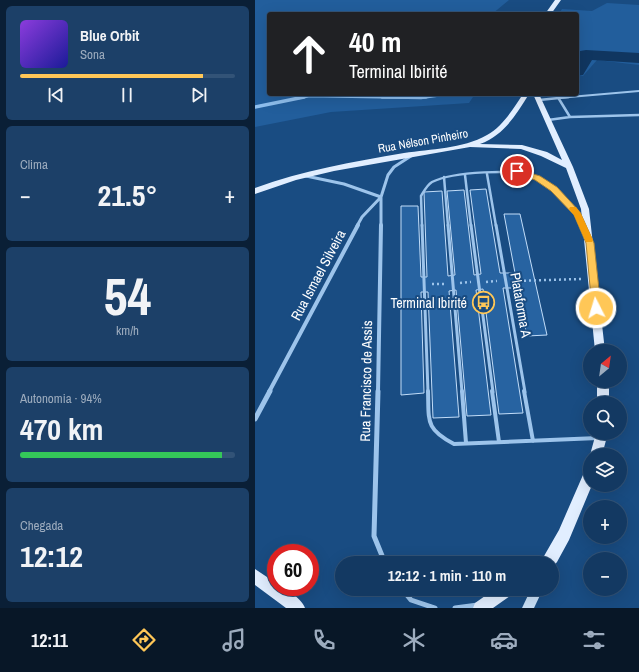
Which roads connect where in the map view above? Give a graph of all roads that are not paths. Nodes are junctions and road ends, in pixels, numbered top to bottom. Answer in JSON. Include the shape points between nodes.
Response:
{"nodes":[{"id":1,"x":558,"y":0,"type":"edge"},
{"id":2,"x":549,"y":12,"type":"edge"},
{"id":3,"x":639,"y":91,"type":"edge"},
{"id":4,"x":525,"y":96,"type":"edge"},
{"id":5,"x":537,"y":97,"type":"edge"},
{"id":6,"x":559,"y":99,"type":"junction"},
{"id":7,"x":639,"y":115,"type":"edge"},
{"id":8,"x":570,"y":117,"type":"junction"},
{"id":9,"x":548,"y":120,"type":"junction"},
{"id":10,"x":469,"y":146,"type":"junction"},
{"id":11,"x":415,"y":154,"type":"junction"},
{"id":12,"x":569,"y":167,"type":"junction"},
{"id":13,"x":487,"y":174,"type":"junction"},
{"id":14,"x":465,"y":175,"type":"junction"},
{"id":15,"x":303,"y":176,"type":"junction"},
{"id":16,"x":444,"y":177,"type":"junction"},
{"id":17,"x":255,"y":191,"type":"edge"},
{"id":18,"x":381,"y":197,"type":"junction"},
{"id":19,"x":590,"y":243,"type":"junction"},
{"id":20,"x":599,"y":344,"type":"edge"},
{"id":21,"x":255,"y":419,"type":"edge"},
{"id":22,"x":583,"y":437,"type":"edge"},
{"id":23,"x":533,"y":440,"type":"junction"},
{"id":24,"x":499,"y":442,"type":"junction"},
{"id":25,"x":466,"y":443,"type":"junction"},
{"id":26,"x":583,"y":492,"type":"edge"},
{"id":27,"x":382,"y":556,"type":"edge"},
{"id":28,"x":553,"y":556,"type":"edge"},
{"id":29,"x":255,"y":576,"type":"edge"},
{"id":30,"x":408,"y":596,"type":"edge"},
{"id":31,"x":497,"y":596,"type":"edge"},
{"id":32,"x":534,"y":596,"type":"edge"},
{"id":33,"x":482,"y":606,"type":"edge"},
{"id":34,"x":298,"y":608,"type":"edge"},
{"id":35,"x":435,"y":608,"type":"edge"},
{"id":36,"x":455,"y":608,"type":"edge"},
{"id":37,"x":528,"y":608,"type":"edge"}],
"edges":[{"from":1,"to":2,"type":"main road"},
{"from":3,"to":6,"type":"lane"},
{"from":4,"to":10,"type":"main road","name":"Rua Nélson Pinheiro","via":[[513,114],[490,137]]},
{"from":5,"to":6,"type":"lane"},
{"from":5,"to":9,"type":"main road"},
{"from":6,"to":8,"type":"lane"},
{"from":7,"to":8,"type":"lane"},
{"from":8,"to":9,"type":"lane"},
{"from":9,"to":12,"type":"main road"},
{"from":10,"to":11,"type":"main road","name":"Rua Nélson Pinheiro"},
{"from":10,"to":12,"type":"main road","via":[[522,147],[544,154]]},
{"from":11,"to":15,"type":"main road","name":"Rua Nélson Pinheiro"},
{"from":11,"to":18,"type":"street","name":"Rua Ismael Silveira","via":[[391,171]]},
{"from":12,"to":19,"type":"main road","via":[[585,209]]},
{"from":13,"to":14,"type":"lane"},
{"from":13,"to":19,"type":"lane","via":[[517,171],[554,189],[577,214]]},
{"from":13,"to":23,"type":"lane","name":"Plataforma A"},
{"from":14,"to":16,"type":"lane"},
{"from":14,"to":24,"type":"lane"},
{"from":15,"to":17,"type":"main road","name":"Rua Nélson Pinheiro"},
{"from":15,"to":18,"type":"street","name":"Rua Nélson Pinheiro","via":[[344,184]]},
{"from":16,"to":25,"type":"lane"},
{"from":16,"to":25,"type":"lane","via":[[432,182],[421,196],[429,423],[439,436],[454,444]]},
{"from":18,"to":21,"type":"street","name":"Rua Ismael Silveira","via":[[362,217]]},
{"from":18,"to":27,"type":"street","name":"Rua Francisco de Assis","via":[[374,536]]},
{"from":19,"to":20,"type":"main road"},
{"from":22,"to":23,"type":"lane"},
{"from":23,"to":24,"type":"lane"},
{"from":24,"to":25,"type":"lane"},
{"from":26,"to":28,"type":"main road"},
{"from":29,"to":34,"type":"main road"},
{"from":30,"to":35,"type":"street","via":[[411,600]]},
{"from":31,"to":33,"type":"main road"},
{"from":32,"to":37,"type":"main road"},
{"from":33,"to":36,"type":"street"}]}
